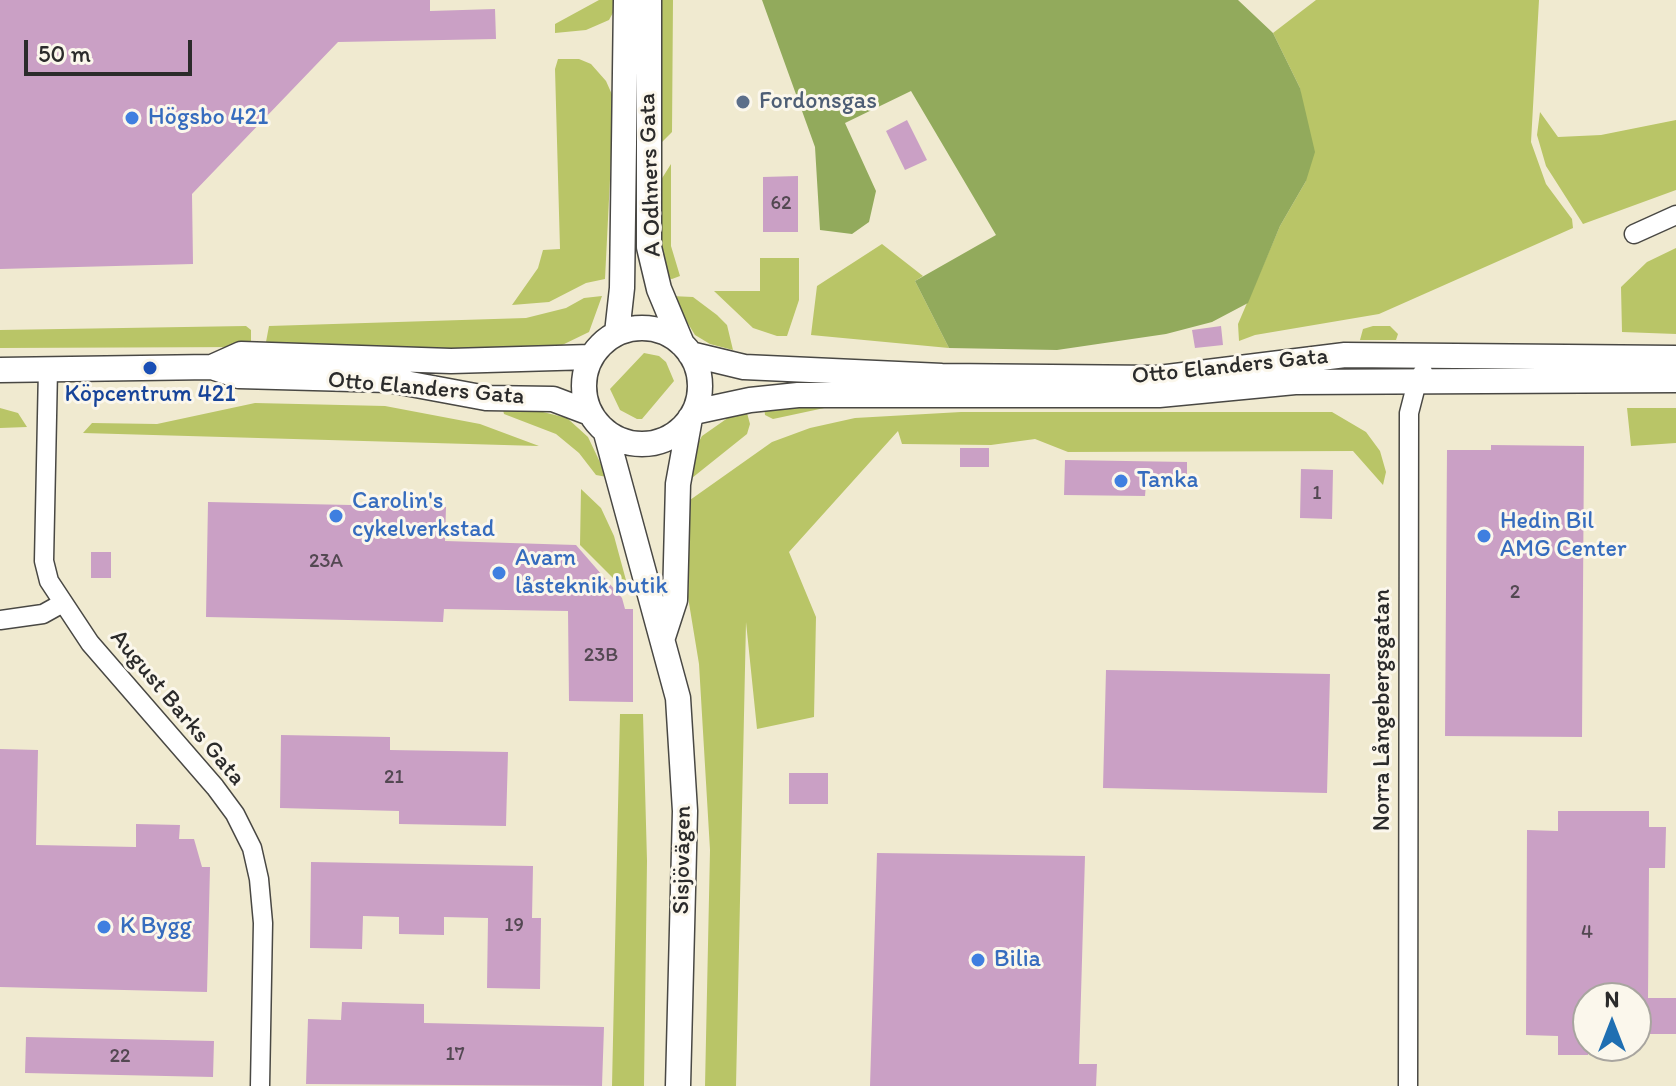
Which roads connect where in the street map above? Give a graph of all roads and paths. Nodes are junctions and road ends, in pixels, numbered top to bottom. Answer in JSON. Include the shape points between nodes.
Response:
{"nodes":[{"id":1,"x":626,"y":0,"type":"edge"},
{"id":2,"x":649,"y":0,"type":"edge"},
{"id":3,"x":1676,"y":215,"type":"edge"},
{"id":4,"x":1634,"y":234,"type":"dead end"},
{"id":5,"x":617,"y":333,"type":"junction"},
{"id":6,"x":686,"y":349,"type":"junction"},
{"id":7,"x":1452,"y":354,"type":"junction"},
{"id":8,"x":591,"y":357,"type":"junction"},
{"id":9,"x":1676,"y":358,"type":"edge"},
{"id":10,"x":212,"y":367,"type":"junction"},
{"id":11,"x":48,"y":369,"type":"junction"},
{"id":12,"x":0,"y":370,"type":"edge"},
{"id":13,"x":1676,"y":380,"type":"edge"},
{"id":14,"x":1417,"y":382,"type":"junction"},
{"id":15,"x":590,"y":413,"type":"junction"},
{"id":16,"x":692,"y":415,"type":"junction"},
{"id":17,"x":606,"y":433,"type":"junction"},
{"id":18,"x":61,"y":604,"type":"junction"},
{"id":19,"x":0,"y":620,"type":"edge"},
{"id":20,"x":663,"y":637,"type":"junction"},
{"id":21,"x":260,"y":1086,"type":"edge"},
{"id":22,"x":678,"y":1086,"type":"edge"},
{"id":23,"x":1408,"y":1086,"type":"edge"}],
"edges":[{"from":1,"to":5,"type":"street","name":"A Odhners Gata"},
{"from":2,"to":6,"type":"street","name":"A Odhners Gata","via":[[649,247],[659,289]]},
{"from":3,"to":4,"type":"street"},
{"from":5,"to":6,"type":"street","name":"Otto Elanders Gata","via":[[652,329]]},
{"from":5,"to":8,"type":"street"},
{"from":6,"to":7,"type":"street","name":"Otto Elanders Gata","via":[[744,367],[1159,378],[1345,355]]},
{"from":6,"to":16,"type":"street","via":[[700,383]]},
{"from":7,"to":9,"type":"street","name":"Otto Elanders Gata"},
{"from":7,"to":14,"type":"street","via":[[1427,367]]},
{"from":8,"to":10,"type":"street","name":"Otto Elanders Gata","via":[[451,361],[241,354]]},
{"from":8,"to":15,"type":"street","via":[[583,389]]},
{"from":10,"to":11,"type":"street","name":"Otto Elanders Gata"},
{"from":10,"to":15,"type":"street","name":"Otto Elanders Gata","via":[[239,376],[389,380],[486,398],[553,399]]},
{"from":11,"to":12,"type":"street","name":"Otto Elanders Gata"},
{"from":11,"to":18,"type":"street","name":"August Barks Gata","via":[[44,561]]},
{"from":13,"to":14,"type":"street","name":"Otto Elanders Gata"},
{"from":14,"to":16,"type":"street","name":"Otto Elanders Gata","via":[[1295,382],[1159,395],[798,395]]},
{"from":14,"to":23,"type":"street","name":"Norra Långebergsgatan","via":[[1409,413],[1407,539]]},
{"from":15,"to":17,"type":"street"},
{"from":16,"to":17,"type":"street","name":"Otto Elanders Gata","via":[[669,438],[651,444],[632,444]]},
{"from":16,"to":20,"type":"street","via":[[678,484],[675,600]]},
{"from":17,"to":20,"type":"street","name":"Sisjövägen"},
{"from":18,"to":19,"type":"street","via":[[43,614]]},
{"from":18,"to":21,"type":"street","name":"August Barks Gata","via":[[215,787],[252,848],[263,923]]},
{"from":20,"to":22,"type":"street","name":"Sisjövägen","via":[[678,698],[685,811]]}]}
